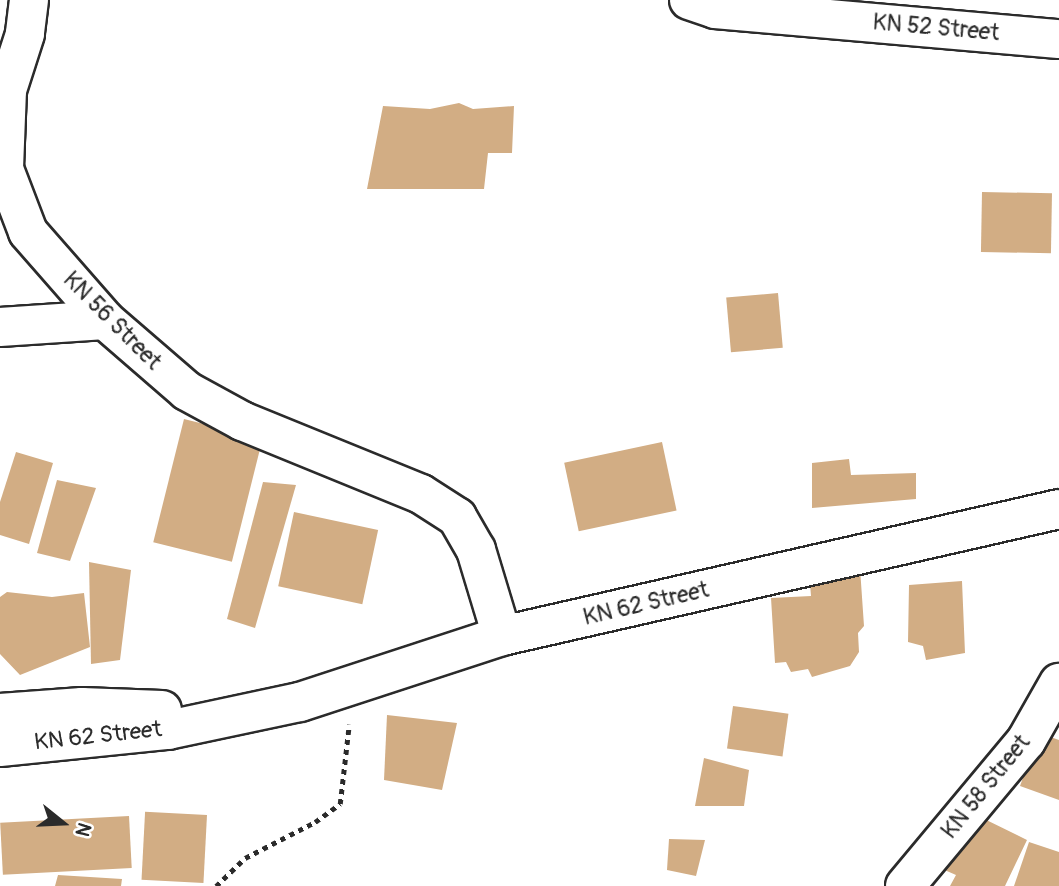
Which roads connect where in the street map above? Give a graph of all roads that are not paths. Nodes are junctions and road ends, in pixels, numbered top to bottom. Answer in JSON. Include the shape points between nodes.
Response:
{"nodes":[{"id":1,"x":29,"y":0,"type":"edge"},
{"id":2,"x":689,"y":0,"type":"edge"},
{"id":3,"x":1059,"y":38,"type":"edge"},
{"id":4,"x":105,"y":320,"type":"junction"},
{"id":5,"x":0,"y":327,"type":"edge"},
{"id":6,"x":1059,"y":509,"type":"edge"},
{"id":7,"x":502,"y":636,"type":"junction"},
{"id":8,"x":1059,"y":683,"type":"edge"},
{"id":9,"x":0,"y":713,"type":"edge"},
{"id":10,"x":237,"y":714,"type":"junction"},
{"id":11,"x":0,"y":747,"type":"edge"},
{"id":12,"x":905,"y":886,"type":"edge"}],
"edges":[{"from":1,"to":4,"type":"street","name":"KN 56 Street","via":[[25,34],[7,90],[4,169],[28,232]]},
{"from":2,"to":3,"type":"street","name":"KN 52 Street","via":[[715,9]]},
{"from":4,"to":5,"type":"street"},
{"from":4,"to":7,"type":"street","name":"KN 56 Street","via":[[187,391],[242,421],[421,494],[457,517],[476,550]]},
{"from":6,"to":7,"type":"street","name":"KN 62 Street"},
{"from":7,"to":10,"type":"street","name":"KN 62 Street","via":[[300,702]]},
{"from":8,"to":12,"type":"street","name":"KN 58 Street","via":[[1026,741]]},
{"from":9,"to":10,"type":"street","name":"KN 62 Street","via":[[82,707]]},
{"from":10,"to":11,"type":"street","name":"KN 62 Street","via":[[168,730]]}]}
